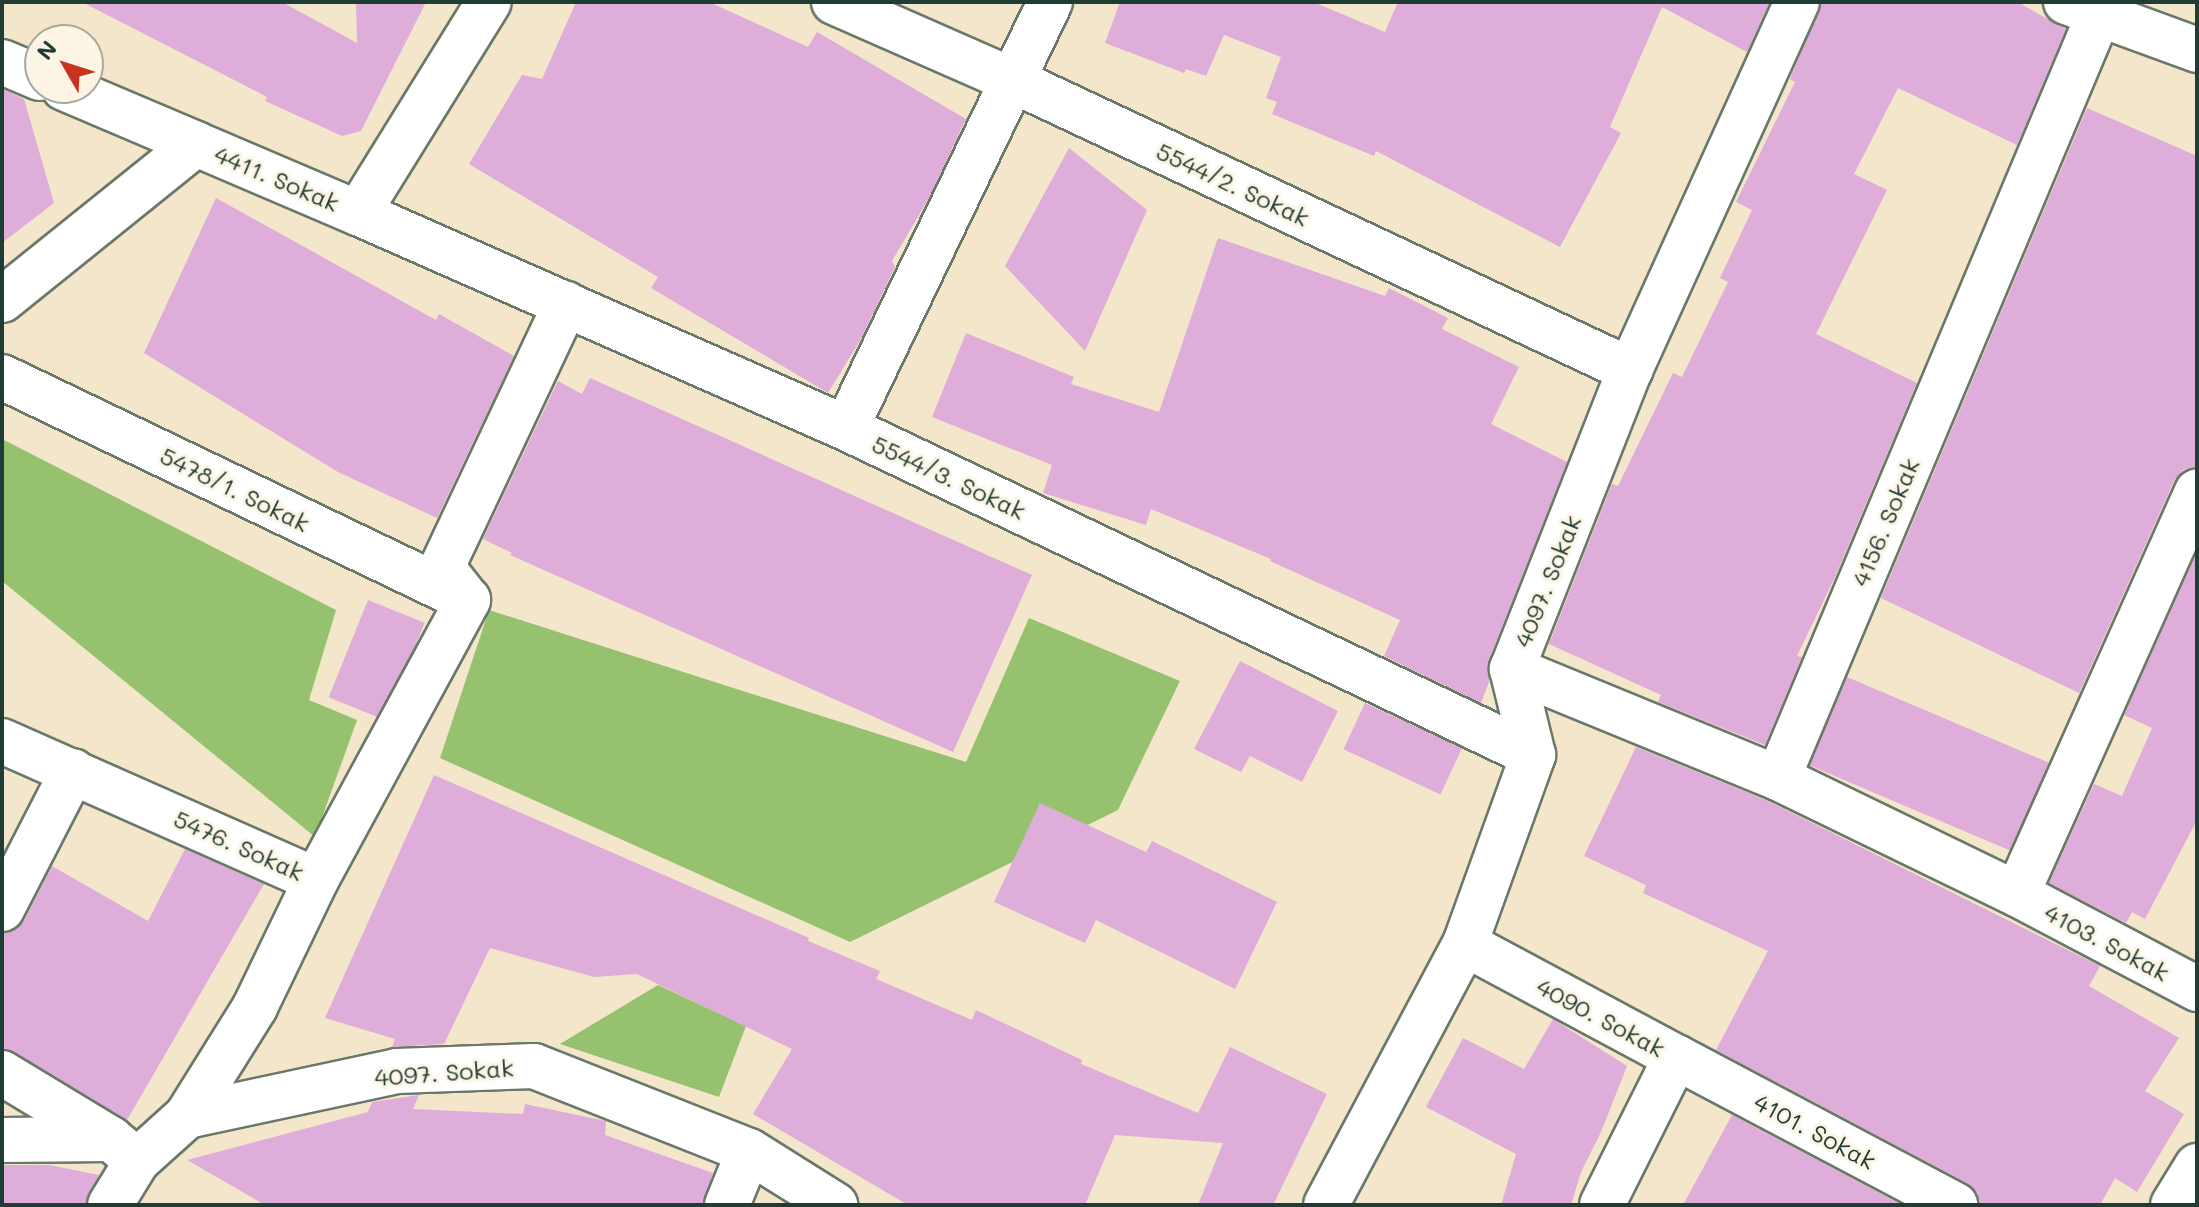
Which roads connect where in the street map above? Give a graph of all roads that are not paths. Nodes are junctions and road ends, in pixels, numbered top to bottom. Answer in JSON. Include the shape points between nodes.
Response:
{"nodes":[{"id":1,"x":489,"y":2,"type":"edge"},
{"id":2,"x":834,"y":2,"type":"edge"},
{"id":3,"x":1050,"y":2,"type":"edge"},
{"id":4,"x":1797,"y":2,"type":"edge"},
{"id":5,"x":2089,"y":6,"type":"edge"},
{"id":6,"x":2197,"y":50,"type":"edge"},
{"id":7,"x":2,"y":62,"type":"edge"},
{"id":8,"x":24,"y":71,"type":"edge"},
{"id":9,"x":1012,"y":80,"type":"junction"},
{"id":10,"x":102,"y":104,"type":"edge"},
{"id":11,"x":196,"y":144,"type":"junction"},
{"id":12,"x":358,"y":213,"type":"junction"},
{"id":13,"x":2,"y":300,"type":"edge"},
{"id":14,"x":566,"y":304,"type":"junction"},
{"id":15,"x":1630,"y":370,"type":"junction"},
{"id":16,"x":2,"y":377,"type":"edge"},
{"id":17,"x":846,"y":428,"type":"junction"},
{"id":18,"x":2197,"y":491,"type":"edge"},
{"id":19,"x":468,"y":600,"type":"junction"},
{"id":20,"x":1512,"y":669,"type":"junction"},
{"id":21,"x":2,"y":741,"type":"edge"},
{"id":22,"x":1533,"y":755,"type":"junction"},
{"id":23,"x":73,"y":771,"type":"junction"},
{"id":24,"x":1778,"y":778,"type":"junction"},
{"id":25,"x":316,"y":880,"type":"junction"},
{"id":26,"x":2017,"y":894,"type":"junction"},
{"id":27,"x":2,"y":909,"type":"edge"},
{"id":28,"x":1465,"y":944,"type":"junction"},
{"id":29,"x":2197,"y":989,"type":"edge"},
{"id":30,"x":1676,"y":1057,"type":"junction"},
{"id":31,"x":2,"y":1073,"type":"edge"},
{"id":32,"x":187,"y":1116,"type":"junction"},
{"id":33,"x":2,"y":1140,"type":"edge"},
{"id":34,"x":124,"y":1150,"type":"junction"},
{"id":35,"x":749,"y":1151,"type":"junction"},
{"id":36,"x":2197,"y":1166,"type":"edge"},
{"id":37,"x":110,"y":1205,"type":"edge"},
{"id":38,"x":727,"y":1205,"type":"edge"},
{"id":39,"x":835,"y":1205,"type":"edge"},
{"id":40,"x":1326,"y":1205,"type":"edge"},
{"id":41,"x":1602,"y":1205,"type":"edge"},
{"id":42,"x":1955,"y":1205,"type":"edge"},
{"id":43,"x":2173,"y":1205,"type":"edge"}],
"edges":[{"from":1,"to":12,"type":"street","name":"4411. Sokak"},
{"from":2,"to":9,"type":"street","name":"5544/2. Sokak"},
{"from":3,"to":9,"type":"street"},
{"from":4,"to":15,"type":"street","name":"4097. Sokak"},
{"from":5,"to":6,"type":"street"},
{"from":5,"to":24,"type":"street","name":"4156. Sokak"},
{"from":7,"to":8,"type":"street"},
{"from":9,"to":15,"type":"street","name":"5544/2. Sokak"},
{"from":9,"to":17,"type":"street"},
{"from":10,"to":11,"type":"street"},
{"from":11,"to":12,"type":"street","name":"4411. Sokak"},
{"from":11,"to":13,"type":"street","name":"4411. Sokak"},
{"from":12,"to":14,"type":"street","name":"5544/3. Sokak"},
{"from":14,"to":17,"type":"street","name":"5544/3. Sokak"},
{"from":14,"to":19,"type":"street","via":[[442,567]]},
{"from":15,"to":20,"type":"street","name":"4097. Sokak"},
{"from":16,"to":19,"type":"street","name":"5478/1. Sokak"},
{"from":17,"to":22,"type":"street","name":"5544/3. Sokak"},
{"from":18,"to":26,"type":"street"},
{"from":19,"to":25,"type":"street"},
{"from":20,"to":22,"type":"street","name":"4097. Sokak"},
{"from":20,"to":24,"type":"street"},
{"from":21,"to":23,"type":"street","name":"5476. Sokak"},
{"from":22,"to":28,"type":"street"},
{"from":23,"to":25,"type":"street","name":"5476. Sokak"},
{"from":23,"to":27,"type":"street"},
{"from":24,"to":26,"type":"street","name":"4103. Sokak"},
{"from":25,"to":32,"type":"street","name":"5476. Sokak","via":[[255,1007]]},
{"from":26,"to":29,"type":"street","name":"4103. Sokak"},
{"from":28,"to":30,"type":"street","name":"4090. Sokak"},
{"from":28,"to":40,"type":"street"},
{"from":30,"to":41,"type":"street","name":"4090. Sokak"},
{"from":30,"to":42,"type":"street","name":"4101. Sokak"},
{"from":31,"to":34,"type":"street"},
{"from":32,"to":34,"type":"street","name":"4097. Sokak"},
{"from":32,"to":35,"type":"street","name":"4097. Sokak","via":[[397,1071],[534,1066]]},
{"from":33,"to":34,"type":"street"},
{"from":34,"to":37,"type":"street","name":"4097. Sokak"},
{"from":35,"to":38,"type":"street"},
{"from":35,"to":39,"type":"street","name":"4097. Sokak"},
{"from":36,"to":43,"type":"street"}]}
